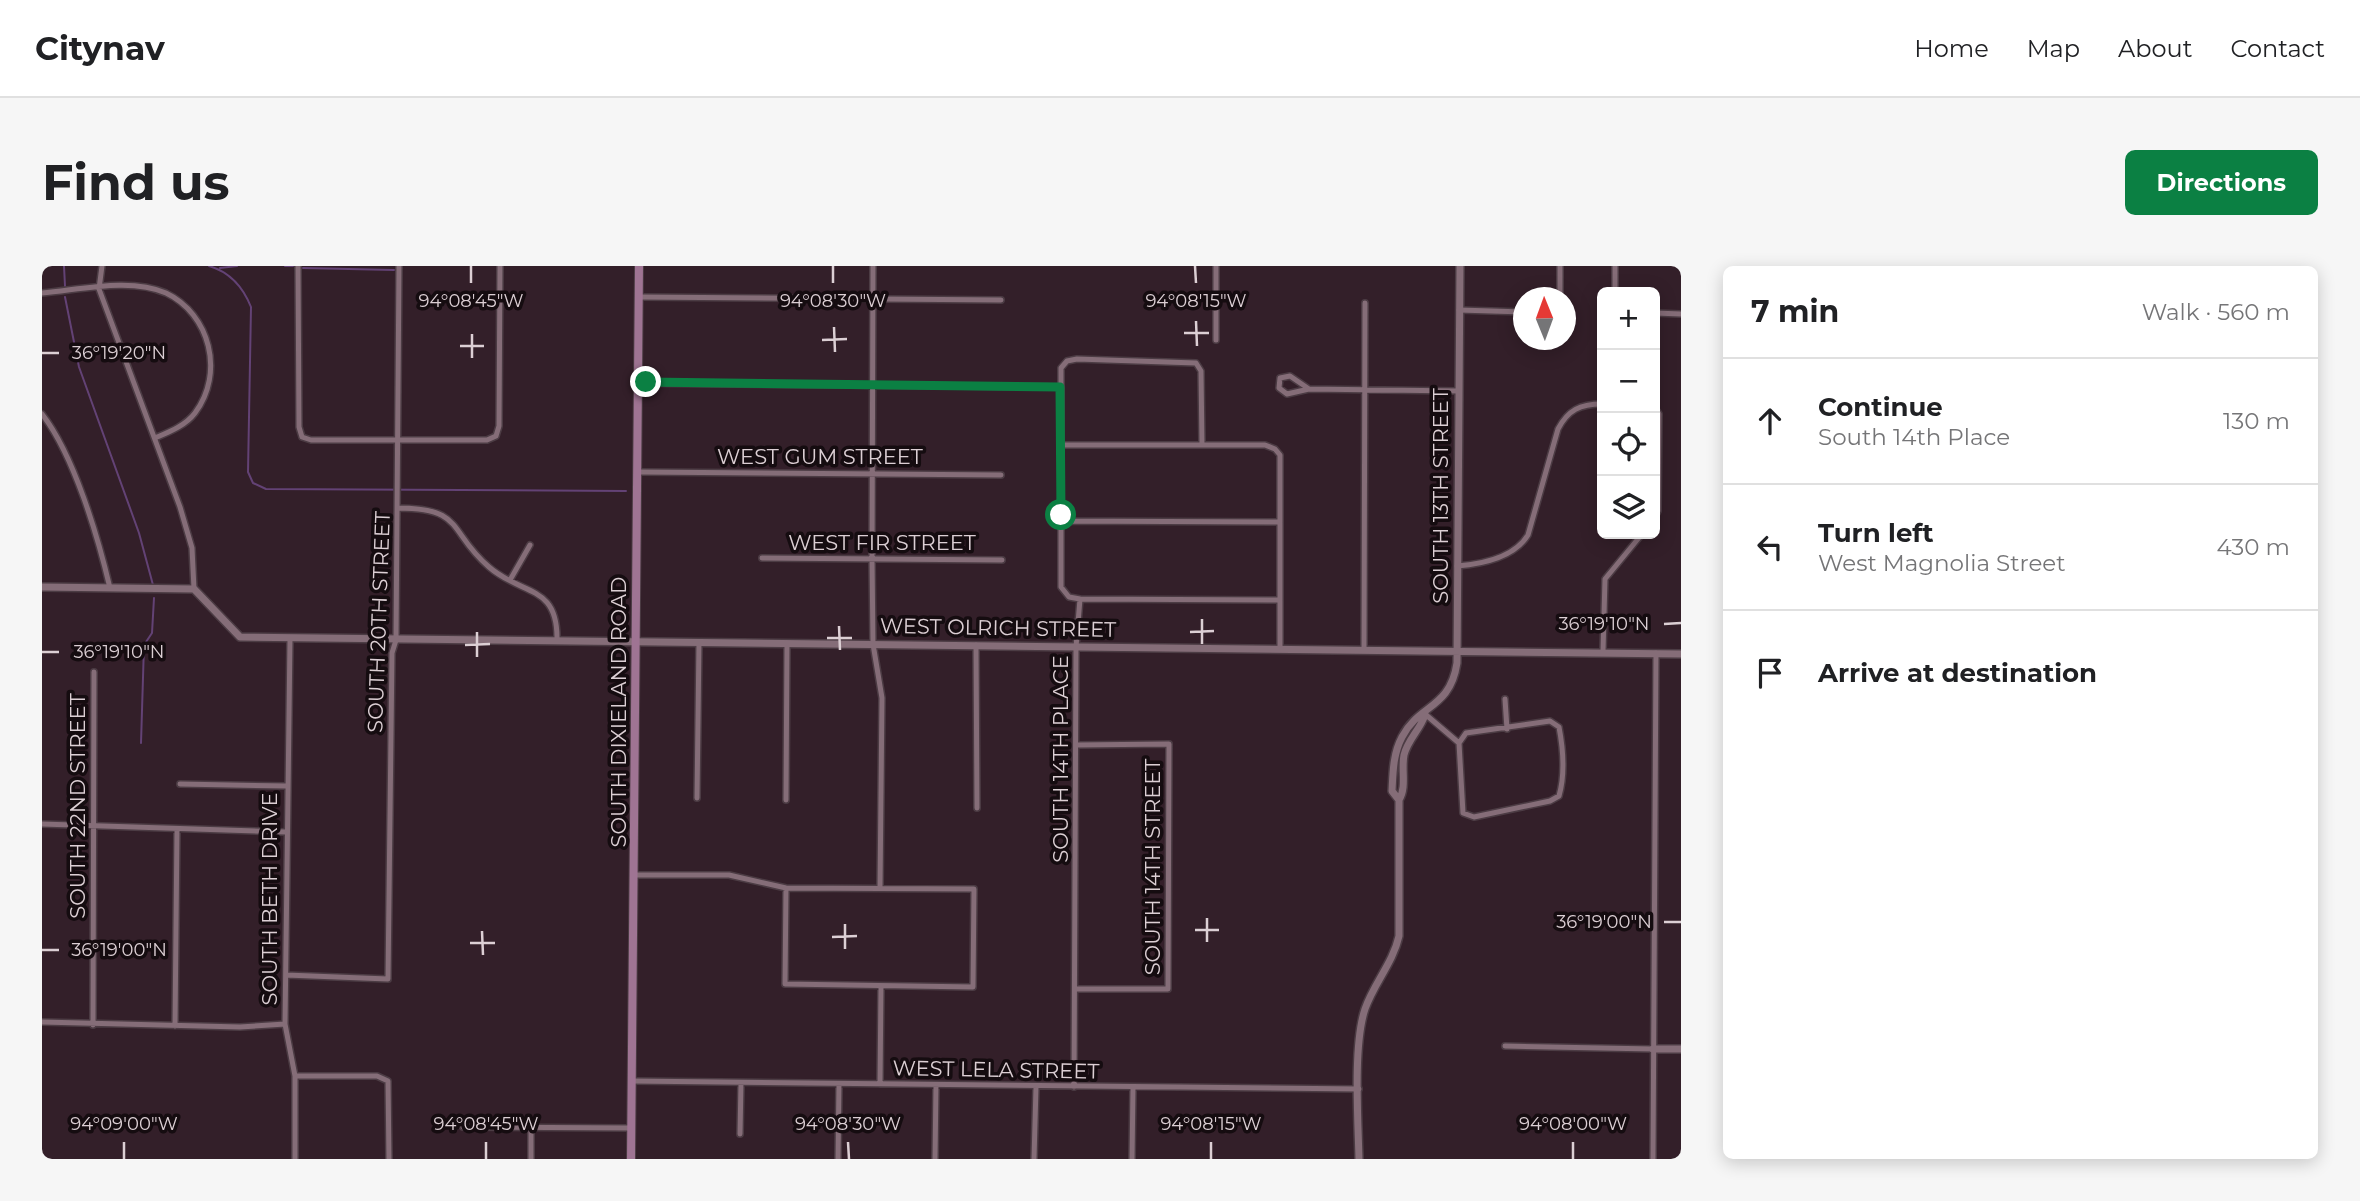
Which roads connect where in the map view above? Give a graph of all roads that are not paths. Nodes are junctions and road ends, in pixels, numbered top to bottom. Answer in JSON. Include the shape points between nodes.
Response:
{"nodes":[{"id":1,"x":102,"y":266,"type":"edge"},
{"id":2,"x":298,"y":266,"type":"edge"},
{"id":3,"x":399,"y":266,"type":"edge"},
{"id":4,"x":500,"y":266,"type":"edge"},
{"id":5,"x":639,"y":266,"type":"edge"},
{"id":6,"x":873,"y":266,"type":"edge"},
{"id":7,"x":1216,"y":266,"type":"edge"},
{"id":8,"x":1460,"y":266,"type":"edge"},
{"id":9,"x":1560,"y":266,"type":"edge"},
{"id":10,"x":1615,"y":266,"type":"edge"},
{"id":11,"x":1560,"y":287,"type":"edge"},
{"id":12,"x":1615,"y":287,"type":"edge"},
{"id":13,"x":99,"y":289,"type":"junction"},
{"id":14,"x":42,"y":293,"type":"edge"},
{"id":15,"x":639,"y":297,"type":"junction"},
{"id":16,"x":873,"y":300,"type":"junction"},
{"id":17,"x":1001,"y":300,"type":"dead end"},
{"id":18,"x":1365,"y":303,"type":"dead end"},
{"id":19,"x":1459,"y":310,"type":"junction"},
{"id":20,"x":1513,"y":312,"type":"edge"},
{"id":21,"x":1660,"y":313,"type":"edge"},
{"id":22,"x":1681,"y":314,"type":"edge"},
{"id":23,"x":1216,"y":340,"type":"dead end"},
{"id":24,"x":639,"y":383,"type":"junction"},
{"id":25,"x":872,"y":386,"type":"junction"},
{"id":26,"x":1060,"y":387,"type":"junction"},
{"id":27,"x":1309,"y":388,"type":"junction"},
{"id":28,"x":1364,"y":389,"type":"junction"},
{"id":29,"x":1459,"y":391,"type":"junction"},
{"id":30,"x":1597,"y":405,"type":"edge"},
{"id":31,"x":1658,"y":413,"type":"edge"},
{"id":32,"x":42,"y":414,"type":"edge"},
{"id":33,"x":155,"y":438,"type":"junction"},
{"id":34,"x":399,"y":441,"type":"junction"},
{"id":35,"x":1061,"y":444,"type":"junction"},
{"id":36,"x":1202,"y":445,"type":"junction"},
{"id":37,"x":639,"y":472,"type":"junction"},
{"id":38,"x":872,"y":472,"type":"junction"},
{"id":39,"x":1001,"y":475,"type":"dead end"},
{"id":40,"x":1658,"y":476,"type":"edge"},
{"id":41,"x":398,"y":508,"type":"junction"},
{"id":42,"x":1061,"y":521,"type":"junction"},
{"id":43,"x":1280,"y":522,"type":"junction"},
{"id":44,"x":1638,"y":539,"type":"edge"},
{"id":45,"x":530,"y":545,"type":"dead end"},
{"id":46,"x":762,"y":558,"type":"dead end"},
{"id":47,"x":872,"y":559,"type":"junction"},
{"id":48,"x":1002,"y":560,"type":"dead end"},
{"id":49,"x":1457,"y":566,"type":"junction"},
{"id":50,"x":510,"y":580,"type":"junction"},
{"id":51,"x":42,"y":587,"type":"edge"},
{"id":52,"x":110,"y":588,"type":"junction"},
{"id":53,"x":194,"y":589,"type":"junction"},
{"id":54,"x":1080,"y":599,"type":"junction"},
{"id":55,"x":1280,"y":600,"type":"junction"},
{"id":56,"x":290,"y":639,"type":"junction"},
{"id":57,"x":396,"y":640,"type":"junction"},
{"id":58,"x":557,"y":640,"type":"junction"},
{"id":59,"x":637,"y":640,"type":"junction"},
{"id":60,"x":699,"y":642,"type":"junction"},
{"id":61,"x":787,"y":643,"type":"junction"},
{"id":62,"x":873,"y":644,"type":"junction"},
{"id":63,"x":975,"y":645,"type":"junction"},
{"id":64,"x":1076,"y":647,"type":"junction"},
{"id":65,"x":1280,"y":648,"type":"junction"},
{"id":66,"x":1364,"y":649,"type":"junction"},
{"id":67,"x":1458,"y":650,"type":"junction"},
{"id":68,"x":1603,"y":652,"type":"junction"},
{"id":69,"x":1656,"y":653,"type":"junction"},
{"id":70,"x":1681,"y":654,"type":"edge"},
{"id":71,"x":94,"y":672,"type":"dead end"},
{"id":72,"x":1506,"y":699,"type":"dead end"},
{"id":73,"x":1425,"y":714,"type":"junction"},
{"id":74,"x":1507,"y":729,"type":"junction"},
{"id":75,"x":1459,"y":743,"type":"junction"},
{"id":76,"x":1076,"y":745,"type":"junction"},
{"id":77,"x":180,"y":784,"type":"dead end"},
{"id":78,"x":287,"y":786,"type":"junction"},
{"id":79,"x":697,"y":798,"type":"dead end"},
{"id":80,"x":786,"y":800,"type":"dead end"},
{"id":81,"x":978,"y":808,"type":"dead end"},
{"id":82,"x":42,"y":824,"type":"edge"},
{"id":83,"x":93,"y":826,"type":"junction"},
{"id":84,"x":177,"y":829,"type":"junction"},
{"id":85,"x":286,"y":832,"type":"junction"},
{"id":86,"x":636,"y":875,"type":"junction"},
{"id":87,"x":786,"y":888,"type":"junction"},
{"id":88,"x":880,"y":888,"type":"junction"},
{"id":89,"x":286,"y":975,"type":"junction"},
{"id":90,"x":881,"y":987,"type":"junction"},
{"id":91,"x":1075,"y":989,"type":"junction"},
{"id":92,"x":42,"y":1022,"type":"edge"},
{"id":93,"x":285,"y":1024,"type":"junction"},
{"id":94,"x":93,"y":1025,"type":"junction"},
{"id":95,"x":175,"y":1026,"type":"junction"},
{"id":96,"x":1505,"y":1046,"type":"dead end"},
{"id":97,"x":1653,"y":1049,"type":"junction"},
{"id":98,"x":1681,"y":1049,"type":"edge"},
{"id":99,"x":295,"y":1076,"type":"junction"},
{"id":100,"x":632,"y":1081,"type":"junction"},
{"id":101,"x":741,"y":1083,"type":"junction"},
{"id":102,"x":839,"y":1084,"type":"junction"},
{"id":103,"x":880,"y":1084,"type":"junction"},
{"id":104,"x":936,"y":1085,"type":"junction"},
{"id":105,"x":1035,"y":1087,"type":"junction"},
{"id":106,"x":1073,"y":1087,"type":"junction"},
{"id":107,"x":1133,"y":1087,"type":"junction"},
{"id":108,"x":1359,"y":1089,"type":"junction"},
{"id":109,"x":463,"y":1128,"type":"dead end"},
{"id":110,"x":631,"y":1128,"type":"junction"},
{"id":111,"x":531,"y":1129,"type":"junction"},
{"id":112,"x":740,"y":1134,"type":"dead end"},
{"id":113,"x":295,"y":1159,"type":"edge"},
{"id":114,"x":390,"y":1159,"type":"edge"},
{"id":115,"x":531,"y":1159,"type":"edge"},
{"id":116,"x":631,"y":1159,"type":"edge"},
{"id":117,"x":838,"y":1159,"type":"edge"},
{"id":118,"x":935,"y":1159,"type":"edge"},
{"id":119,"x":1034,"y":1159,"type":"edge"},
{"id":120,"x":1132,"y":1159,"type":"edge"},
{"id":121,"x":1359,"y":1159,"type":"edge"},
{"id":122,"x":1653,"y":1159,"type":"edge"}],
"edges":[{"from":1,"to":13,"type":"street"},
{"from":2,"to":34,"type":"street","via":[[302,437]]},
{"from":3,"to":34,"type":"street","name":"SOUTH 20TH STREET"},
{"from":4,"to":34,"type":"street","via":[[496,436],[488,440]]},
{"from":5,"to":15,"type":"main road","name":"SOUTH DIXIELAND ROAD"},
{"from":6,"to":16,"type":"street"},
{"from":7,"to":23,"type":"street"},
{"from":8,"to":19,"type":"street","name":"SOUTH 13TH STREET"},
{"from":9,"to":11,"type":"street"},
{"from":10,"to":12,"type":"street"},
{"from":13,"to":14,"type":"street"},
{"from":13,"to":33,"type":"street"},
{"from":13,"to":33,"type":"street","via":[[142,287],[165,293],[199,321],[209,344],[210,379],[200,404],[179,428]]},
{"from":15,"to":16,"type":"street"},
{"from":15,"to":24,"type":"main road","name":"SOUTH DIXIELAND ROAD"},
{"from":16,"to":17,"type":"street"},
{"from":16,"to":25,"type":"street"},
{"from":18,"to":28,"type":"street"},
{"from":19,"to":20,"type":"street"},
{"from":19,"to":29,"type":"street","name":"SOUTH 13TH STREET"},
{"from":21,"to":22,"type":"street"},
{"from":24,"to":25,"type":"street"},
{"from":24,"to":37,"type":"main road","name":"SOUTH DIXIELAND ROAD"},
{"from":25,"to":26,"type":"street"},
{"from":25,"to":38,"type":"street"},
{"from":26,"to":35,"type":"street"},
{"from":26,"to":36,"type":"street","via":[[1061,368],[1067,361],[1188,361],[1200,368]]},
{"from":27,"to":27,"type":"street","via":[[1290,376],[1280,379],[1279,388],[1287,394]]},
{"from":27,"to":28,"type":"street"},
{"from":28,"to":29,"type":"street"},
{"from":28,"to":66,"type":"street"},
{"from":29,"to":49,"type":"street","name":"SOUTH 13TH STREET"},
{"from":30,"to":49,"type":"street","via":[[1577,407],[1565,415],[1522,546],[1512,553]]},
{"from":31,"to":40,"type":"street"},
{"from":32,"to":52,"type":"street","via":[[63,447]]},
{"from":33,"to":53,"type":"street","via":[[192,548]]},
{"from":34,"to":41,"type":"street","name":"SOUTH 20TH STREET"},
{"from":35,"to":36,"type":"street"},
{"from":35,"to":42,"type":"street"},
{"from":36,"to":43,"type":"street","via":[[1275,449],[1280,455]]},
{"from":37,"to":38,"type":"street","name":"WEST GUM STREET"},
{"from":37,"to":59,"type":"main road","name":"SOUTH DIXIELAND ROAD"},
{"from":38,"to":39,"type":"street","name":"WEST GUM STREET"},
{"from":38,"to":47,"type":"street"},
{"from":41,"to":50,"type":"street","via":[[426,508],[446,517],[489,568]]},
{"from":41,"to":57,"type":"street","name":"SOUTH 20TH STREET"},
{"from":42,"to":43,"type":"street"},
{"from":42,"to":54,"type":"street","via":[[1062,587],[1069,597]]},
{"from":43,"to":55,"type":"street"},
{"from":44,"to":68,"type":"street","via":[[1605,579]]},
{"from":45,"to":50,"type":"street"},
{"from":46,"to":47,"type":"street","name":"WEST FIR STREET"},
{"from":47,"to":48,"type":"street","name":"WEST FIR STREET"},
{"from":47,"to":62,"type":"street"},
{"from":49,"to":67,"type":"street","name":"SOUTH 13TH STREET"},
{"from":50,"to":58,"type":"street","via":[[552,607],[558,620]]},
{"from":51,"to":52,"type":"street"},
{"from":52,"to":53,"type":"street"},
{"from":53,"to":56,"type":"street","name":"WEST OLRICH STREET","via":[[240,637]]},
{"from":54,"to":55,"type":"street"},
{"from":54,"to":64,"type":"street","name":"SOUTH 14TH PLACE"},
{"from":55,"to":65,"type":"street"},
{"from":56,"to":57,"type":"street","name":"WEST OLRICH STREET"},
{"from":56,"to":78,"type":"street","name":"SOUTH BETH DRIVE"},
{"from":57,"to":58,"type":"street","name":"WEST OLRICH STREET"},
{"from":57,"to":89,"type":"street","name":"SOUTH 20TH STREET","via":[[391,653],[388,979]]},
{"from":58,"to":59,"type":"street","name":"WEST OLRICH STREET"},
{"from":59,"to":60,"type":"street","name":"WEST OLRICH STREET"},
{"from":59,"to":86,"type":"main road","name":"SOUTH DIXIELAND ROAD"},
{"from":60,"to":61,"type":"street","name":"WEST OLRICH STREET"},
{"from":60,"to":79,"type":"street"},
{"from":61,"to":62,"type":"street","name":"WEST OLRICH STREET"},
{"from":61,"to":80,"type":"street"},
{"from":62,"to":63,"type":"street","name":"WEST OLRICH STREET"},
{"from":62,"to":88,"type":"street","via":[[882,698]]},
{"from":63,"to":64,"type":"street","name":"WEST OLRICH STREET"},
{"from":63,"to":81,"type":"street"},
{"from":64,"to":65,"type":"street","name":"WEST OLRICH STREET"},
{"from":64,"to":76,"type":"street","name":"SOUTH 14TH PLACE"},
{"from":65,"to":66,"type":"street","name":"WEST OLRICH STREET"},
{"from":66,"to":67,"type":"street","name":"WEST OLRICH STREET"},
{"from":67,"to":68,"type":"street","name":"WEST OLRICH STREET"},
{"from":67,"to":73,"type":"street","name":"SOUTH 13TH STREET","via":[[1449,690]]},
{"from":68,"to":69,"type":"street","name":"WEST OLRICH STREET"},
{"from":69,"to":70,"type":"street","name":"WEST OLRICH STREET"},
{"from":69,"to":97,"type":"street"},
{"from":71,"to":83,"type":"street","name":"SOUTH 22ND STREET"},
{"from":72,"to":74,"type":"street"},
{"from":73,"to":75,"type":"street"},
{"from":73,"to":108,"type":"street","name":"SOUTH 13TH STREET","via":[[1403,736],[1394,761],[1392,791],[1399,800],[1399,936],[1362,1020]]},
{"from":74,"to":75,"type":"street","via":[[1466,733]]},
{"from":74,"to":75,"type":"street","via":[[1550,721],[1559,727],[1559,796],[1474,817],[1463,813]]},
{"from":76,"to":91,"type":"street","name":"SOUTH 14TH PLACE"},
{"from":76,"to":91,"type":"street","name":"SOUTH 14TH STREET","via":[[1169,744],[1168,989]]},
{"from":77,"to":78,"type":"street"},
{"from":78,"to":85,"type":"street","name":"SOUTH BETH DRIVE"},
{"from":82,"to":83,"type":"street"},
{"from":83,"to":84,"type":"street"},
{"from":83,"to":94,"type":"street","name":"SOUTH 22ND STREET"},
{"from":84,"to":85,"type":"street"},
{"from":84,"to":95,"type":"street"},
{"from":85,"to":89,"type":"street","name":"SOUTH BETH DRIVE"},
{"from":86,"to":87,"type":"street","via":[[729,875]]},
{"from":86,"to":100,"type":"main road","name":"SOUTH DIXIELAND ROAD"},
{"from":87,"to":88,"type":"street"},
{"from":87,"to":90,"type":"street","via":[[785,984]]},
{"from":88,"to":90,"type":"street","via":[[974,889],[973,987]]},
{"from":89,"to":93,"type":"street","name":"SOUTH BETH DRIVE"},
{"from":90,"to":103,"type":"street"},
{"from":91,"to":106,"type":"street","name":"SOUTH 14TH PLACE"},
{"from":92,"to":94,"type":"street"},
{"from":93,"to":95,"type":"street"},
{"from":93,"to":99,"type":"street","name":"SOUTH BETH DRIVE"},
{"from":94,"to":95,"type":"street"},
{"from":96,"to":97,"type":"street"},
{"from":97,"to":98,"type":"street"},
{"from":97,"to":122,"type":"street"},
{"from":99,"to":113,"type":"street","name":"SOUTH BETH DRIVE"},
{"from":99,"to":114,"type":"street","via":[[377,1076],[388,1081]]},
{"from":100,"to":101,"type":"street","name":"WEST LELA STREET"},
{"from":100,"to":110,"type":"main road","name":"SOUTH DIXIELAND ROAD"},
{"from":101,"to":102,"type":"street","name":"WEST LELA STREET"},
{"from":101,"to":112,"type":"street"},
{"from":102,"to":103,"type":"street","name":"WEST LELA STREET"},
{"from":102,"to":117,"type":"street"},
{"from":103,"to":104,"type":"street","name":"WEST LELA STREET"},
{"from":104,"to":105,"type":"street","name":"WEST LELA STREET"},
{"from":104,"to":118,"type":"street"},
{"from":105,"to":106,"type":"street","name":"WEST LELA STREET"},
{"from":105,"to":119,"type":"street"},
{"from":106,"to":107,"type":"street","name":"WEST LELA STREET"},
{"from":107,"to":108,"type":"street","name":"WEST LELA STREET"},
{"from":107,"to":120,"type":"street"},
{"from":108,"to":121,"type":"street","name":"SOUTH 13TH STREET"},
{"from":109,"to":111,"type":"street"},
{"from":110,"to":111,"type":"street"},
{"from":110,"to":116,"type":"main road","name":"SOUTH DIXIELAND ROAD"},
{"from":111,"to":115,"type":"street"}]}
